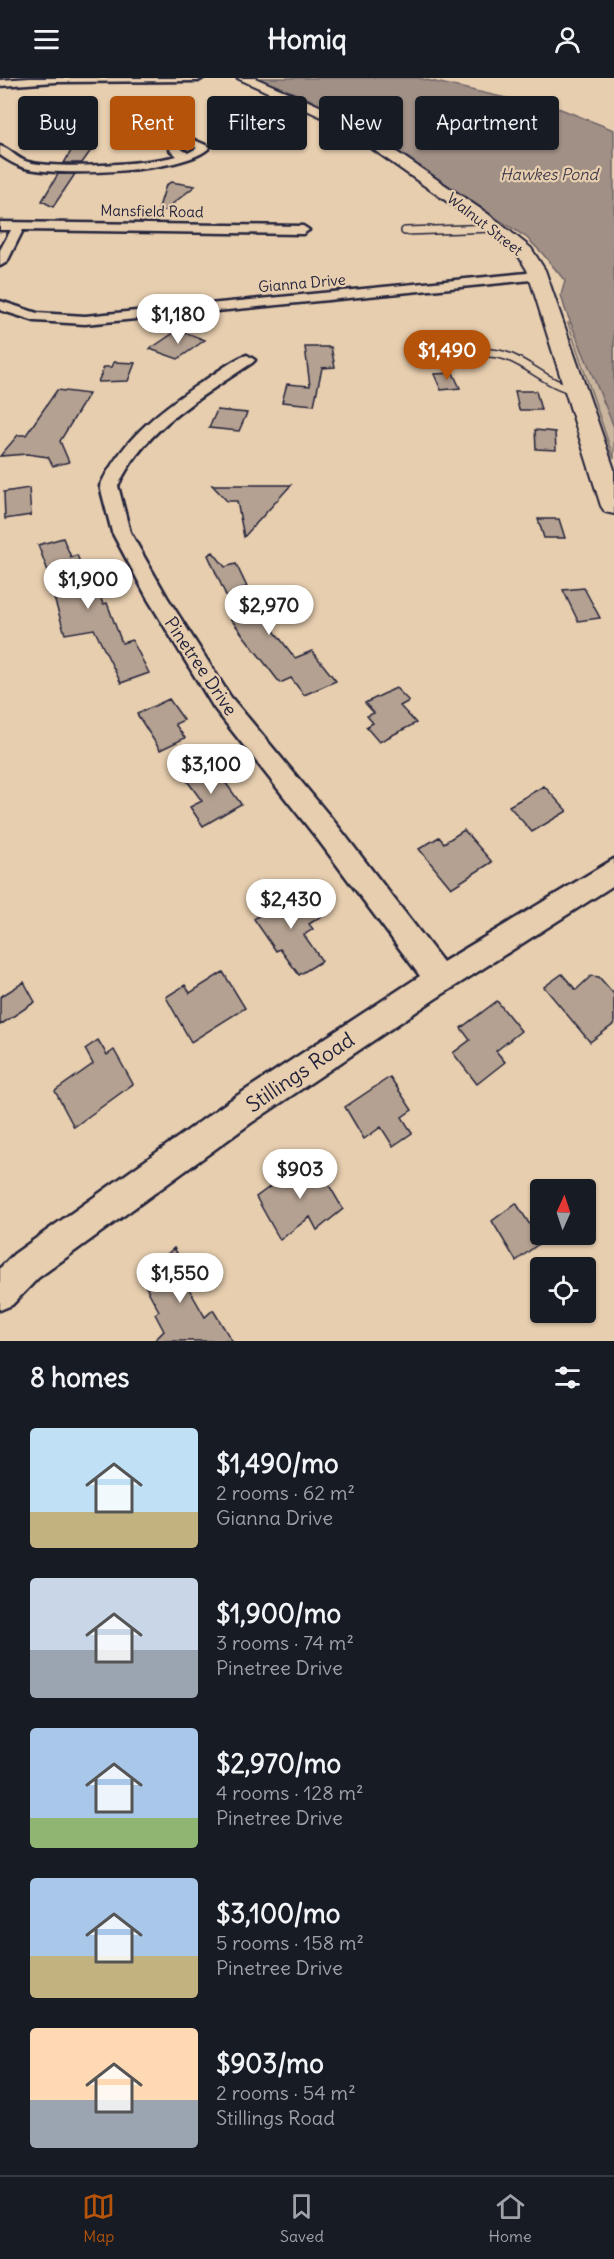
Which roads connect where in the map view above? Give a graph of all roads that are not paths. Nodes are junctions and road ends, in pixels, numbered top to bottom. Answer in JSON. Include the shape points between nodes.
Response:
{"nodes":[{"id":1,"x":198,"y":78,"type":"edge"},
{"id":2,"x":244,"y":78,"type":"edge"},
{"id":3,"x":0,"y":83,"type":"edge"},
{"id":4,"x":0,"y":149,"type":"edge"},
{"id":5,"x":186,"y":157,"type":"dead end"},
{"id":6,"x":0,"y":226,"type":"edge"},
{"id":7,"x":19,"y":226,"type":"junction"},
{"id":8,"x":495,"y":228,"type":"junction"},
{"id":9,"x":303,"y":230,"type":"dead end"},
{"id":10,"x":405,"y":231,"type":"dead end"},
{"id":11,"x":0,"y":262,"type":"edge"},
{"id":12,"x":537,"y":276,"type":"junction"},
{"id":13,"x":0,"y":305,"type":"edge"},
{"id":14,"x":439,"y":355,"type":"dead end"},
{"id":15,"x":248,"y":360,"type":"dead end"},
{"id":16,"x":575,"y":390,"type":"junction"},
{"id":17,"x":614,"y":507,"type":"edge"},
{"id":18,"x":614,"y":871,"type":"edge"},
{"id":19,"x":440,"y":980,"type":"junction"},
{"id":20,"x":0,"y":1293,"type":"edge"}],
"edges":[{"from":1,"to":3,"type":"street"},
{"from":2,"to":8,"type":"main road","name":"Walnut Street","via":[[333,117]]},
{"from":4,"to":5,"type":"street","via":[[11,159],[53,169],[130,166]]},
{"from":6,"to":7,"type":"street","name":"Mansfield Road"},
{"from":7,"to":9,"type":"street","name":"Mansfield Road"},
{"from":7,"to":11,"type":"street"},
{"from":8,"to":10,"type":"lane"},
{"from":8,"to":12,"type":"main road","name":"Walnut Street","via":[[525,252]]},
{"from":12,"to":13,"type":"street","name":"Gianna Drive","via":[[85,320],[35,317]]},
{"from":12,"to":16,"type":"main road","name":"Walnut Street"},
{"from":14,"to":16,"type":"lane","via":[[506,356],[560,388]]},
{"from":15,"to":19,"type":"street","name":"Pinetree Drive","via":[[148,429],[123,455],[109,486],[121,532],[222,702]]},
{"from":16,"to":17,"type":"main road","name":"Walnut Street"},
{"from":18,"to":19,"type":"street","name":"Stillings Road"},
{"from":19,"to":20,"type":"street","name":"Stillings Road","via":[[240,1112],[26,1266]]}]}
